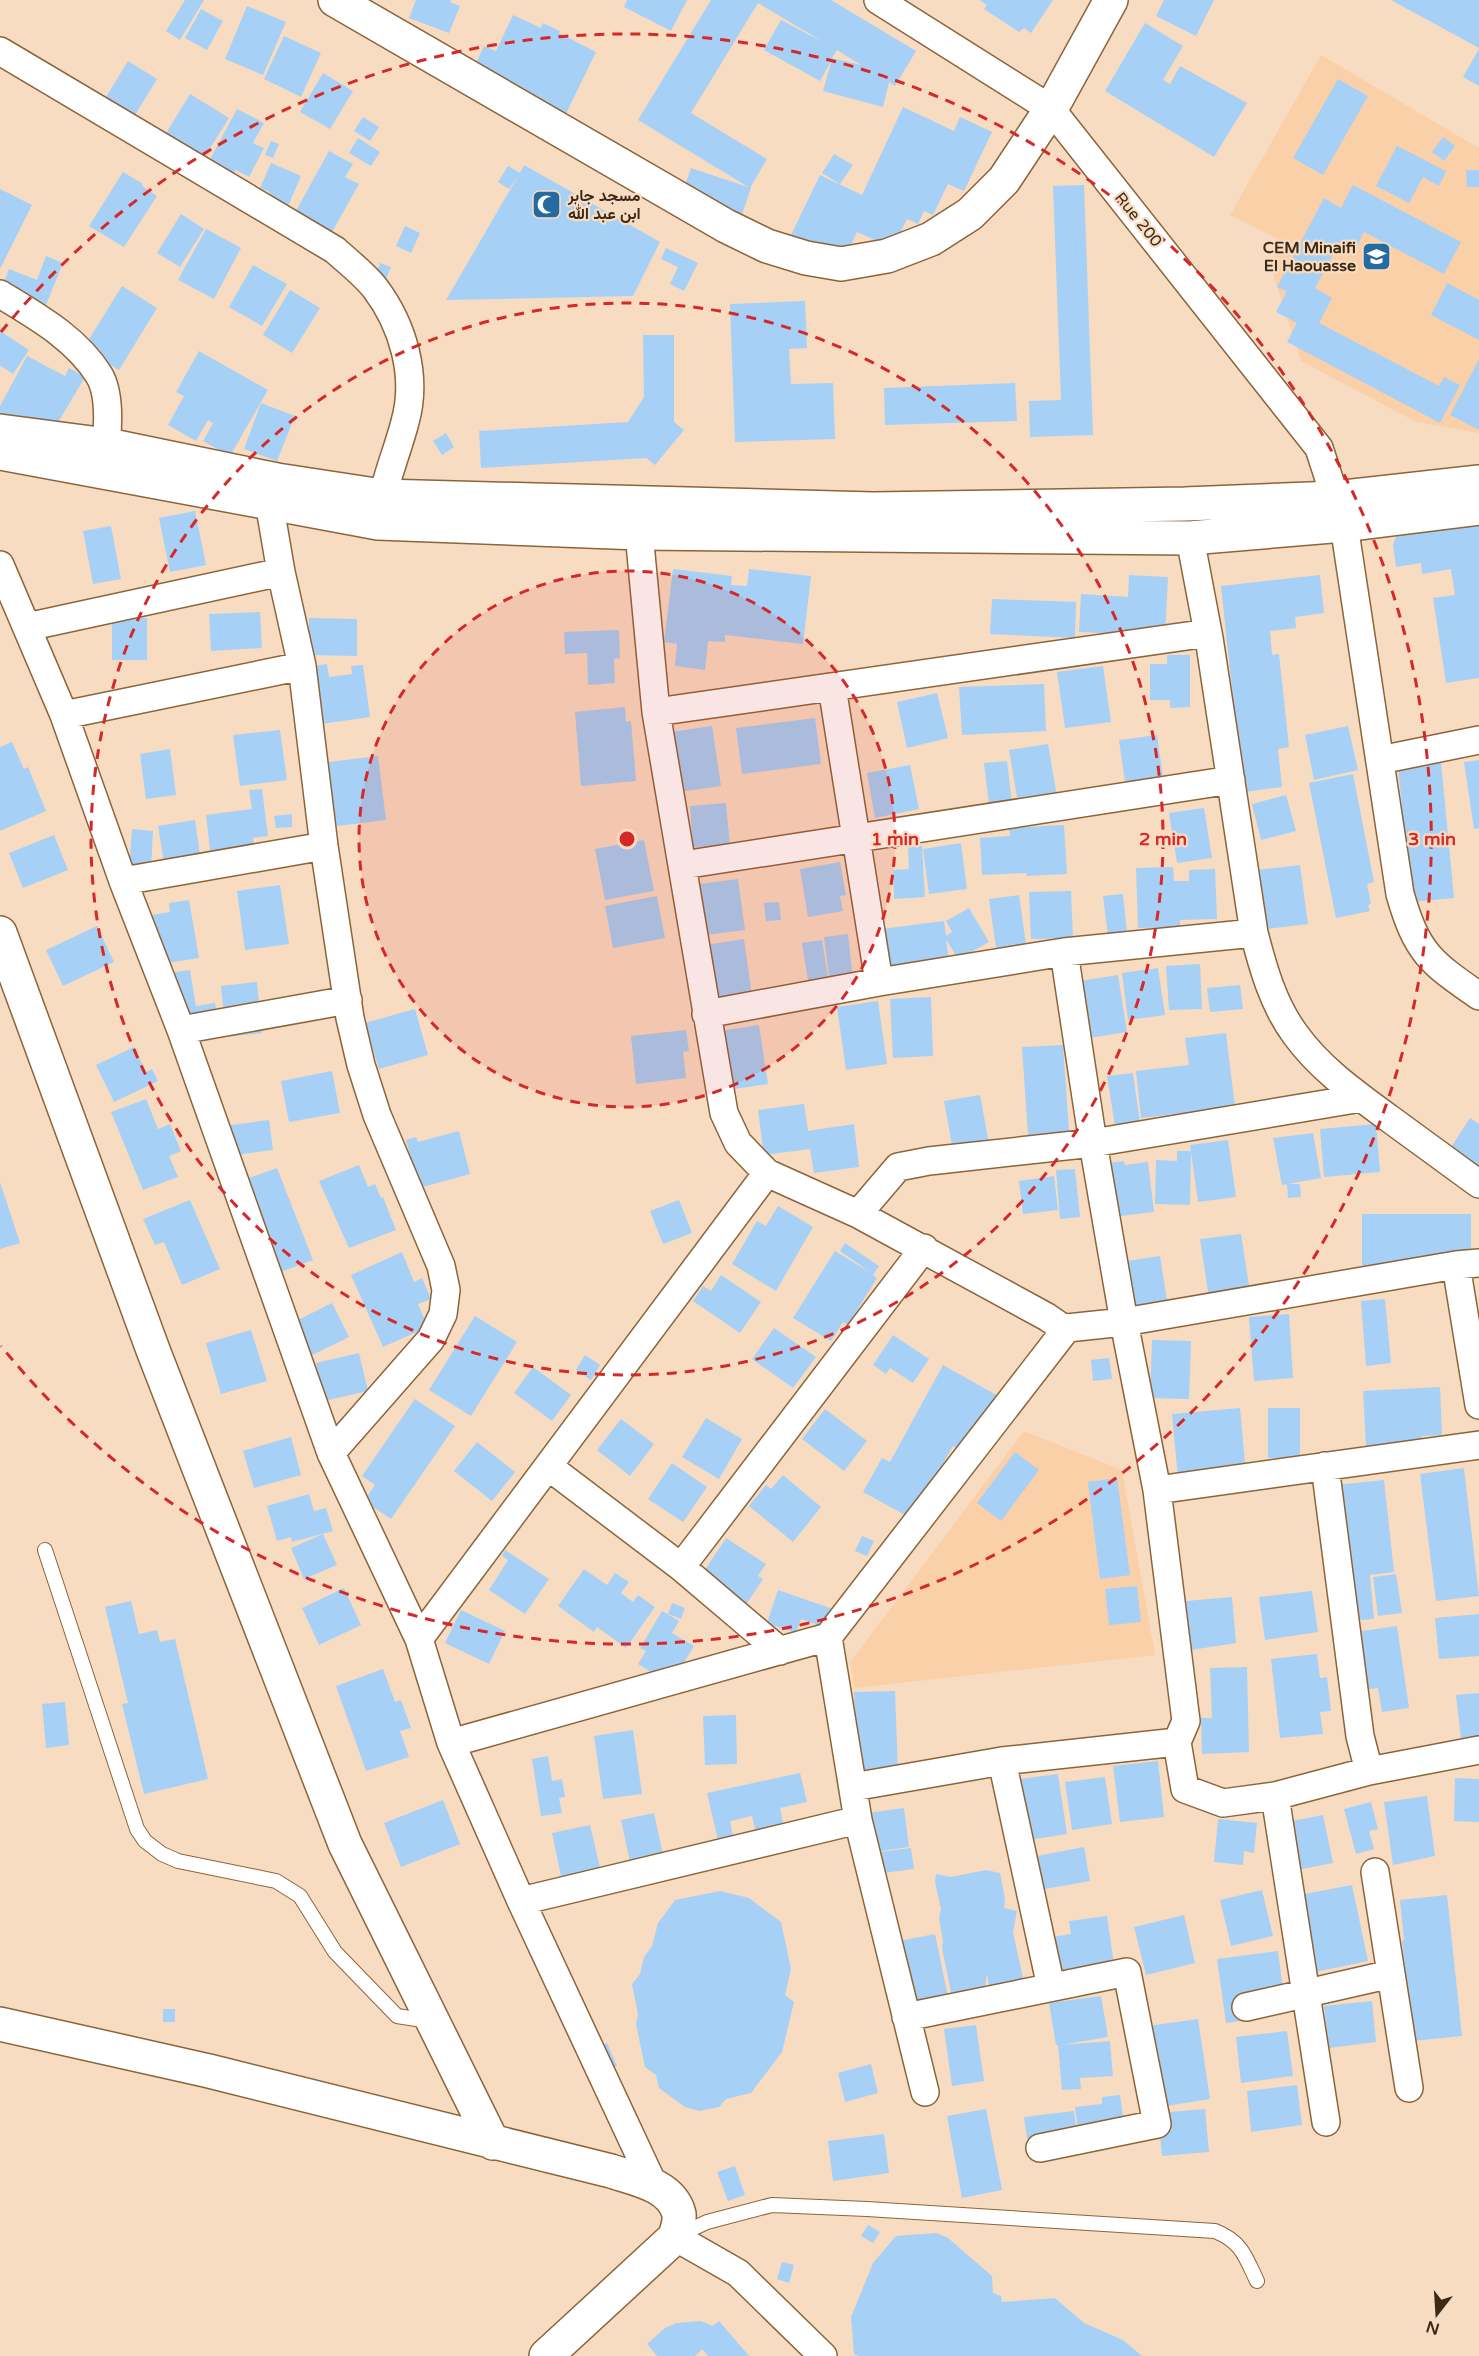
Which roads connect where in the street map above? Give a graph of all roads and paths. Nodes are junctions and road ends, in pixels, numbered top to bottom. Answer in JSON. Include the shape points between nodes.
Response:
{"nodes":[{"id":1,"x":335,"y":0,"type":"edge"},
{"id":2,"x":878,"y":0,"type":"edge"},
{"id":3,"x":1111,"y":0,"type":"edge"},
{"id":4,"x":0,"y":51,"type":"edge"},
{"id":5,"x":1051,"y":109,"type":"junction"},
{"id":6,"x":0,"y":294,"type":"edge"},
{"id":7,"x":0,"y":431,"type":"edge"},
{"id":8,"x":0,"y":453,"type":"edge"},
{"id":9,"x":104,"y":458,"type":"junction"},
{"id":10,"x":1479,"y":482,"type":"edge"},
{"id":11,"x":269,"y":502,"type":"junction"},
{"id":12,"x":1479,"y":508,"type":"edge"},
{"id":13,"x":380,"y":509,"type":"junction"},
{"id":14,"x":1339,"y":512,"type":"junction"},
{"id":15,"x":639,"y":533,"type":"junction"},
{"id":16,"x":1190,"y":538,"type":"junction"},
{"id":17,"x":0,"y":566,"type":"edge"},
{"id":18,"x":281,"y":572,"type":"junction"},
{"id":19,"x":27,"y":627,"type":"junction"},
{"id":20,"x":1208,"y":633,"type":"junction"},
{"id":21,"x":302,"y":666,"type":"junction"},
{"id":22,"x":832,"y":687,"type":"junction"},
{"id":23,"x":656,"y":712,"type":"junction"},
{"id":24,"x":64,"y":716,"type":"junction"},
{"id":25,"x":1479,"y":740,"type":"edge"},
{"id":26,"x":1380,"y":760,"type":"junction"},
{"id":27,"x":1231,"y":780,"type":"junction"},
{"id":28,"x":856,"y":837,"type":"junction"},
{"id":29,"x":324,"y":846,"type":"junction"},
{"id":30,"x":683,"y":865,"type":"junction"},
{"id":31,"x":123,"y":881,"type":"junction"},
{"id":32,"x":0,"y":933,"type":"edge"},
{"id":33,"x":1254,"y":933,"type":"junction"},
{"id":34,"x":1064,"y":952,"type":"junction"},
{"id":35,"x":879,"y":982,"type":"junction"},
{"id":36,"x":1479,"y":996,"type":"edge"},
{"id":37,"x":348,"y":1000,"type":"junction"},
{"id":38,"x":706,"y":1014,"type":"junction"},
{"id":39,"x":181,"y":1030,"type":"junction"},
{"id":40,"x":1361,"y":1098,"type":"junction"},
{"id":41,"x":1093,"y":1143,"type":"junction"},
{"id":42,"x":767,"y":1173,"type":"junction"},
{"id":43,"x":1479,"y":1184,"type":"edge"},
{"id":44,"x":858,"y":1214,"type":"junction"},
{"id":45,"x":924,"y":1248,"type":"junction"},
{"id":46,"x":1467,"y":1264,"type":"edge"},
{"id":47,"x":1124,"y":1322,"type":"junction"},
{"id":48,"x":1067,"y":1328,"type":"junction"},
{"id":49,"x":1479,"y":1405,"type":"edge"},
{"id":50,"x":1479,"y":1445,"type":"edge"},
{"id":51,"x":331,"y":1453,"type":"junction"},
{"id":52,"x":1325,"y":1466,"type":"junction"},
{"id":53,"x":549,"y":1467,"type":"junction"},
{"id":54,"x":1157,"y":1490,"type":"junction"},
{"id":55,"x":45,"y":1550,"type":"dead end"},
{"id":56,"x":681,"y":1567,"type":"junction"},
{"id":57,"x":828,"y":1637,"type":"junction"},
{"id":58,"x":419,"y":1639,"type":"junction"},
{"id":59,"x":780,"y":1651,"type":"junction"},
{"id":60,"x":1177,"y":1742,"type":"junction"},
{"id":61,"x":451,"y":1743,"type":"junction"},
{"id":62,"x":1479,"y":1750,"type":"edge"},
{"id":63,"x":1002,"y":1761,"type":"junction"},
{"id":64,"x":1369,"y":1771,"type":"junction"},
{"id":65,"x":853,"y":1787,"type":"junction"},
{"id":66,"x":1275,"y":1796,"type":"junction"},
{"id":67,"x":858,"y":1821,"type":"junction"},
{"id":68,"x":1376,"y":1872,"type":"dead end"},
{"id":69,"x":521,"y":1901,"type":"junction"},
{"id":70,"x":1391,"y":1974,"type":"junction"},
{"id":71,"x":1051,"y":1987,"type":"junction"},
{"id":72,"x":1307,"y":1992,"type":"junction"},
{"id":73,"x":1246,"y":2007,"type":"dead end"},
{"id":74,"x":906,"y":2017,"type":"junction"},
{"id":75,"x":434,"y":2022,"type":"junction"},
{"id":76,"x":0,"y":2024,"type":"edge"},
{"id":77,"x":1409,"y":2088,"type":"dead end"},
{"id":78,"x":925,"y":2092,"type":"dead end"},
{"id":79,"x":1326,"y":2122,"type":"dead end"},
{"id":80,"x":493,"y":2143,"type":"junction"},
{"id":81,"x":1040,"y":2148,"type":"dead end"},
{"id":82,"x":654,"y":2186,"type":"junction"},
{"id":83,"x":675,"y":2237,"type":"junction"},
{"id":84,"x":1257,"y":2281,"type":"dead end"},
{"id":85,"x":546,"y":2356,"type":"edge"},
{"id":86,"x":823,"y":2356,"type":"edge"}],
"edges":[{"from":1,"to":5,"type":"main road","via":[[726,226],[767,246],[841,264],[887,256],[931,239],[970,214],[1004,180]]},
{"from":2,"to":5,"type":"street","name":"Rue 200"},
{"from":3,"to":5,"type":"main road"},
{"from":4,"to":13,"type":"street","via":[[335,250],[374,287],[396,322],[408,360],[410,388],[406,419]]},
{"from":5,"to":14,"type":"street","name":"Rue 200","via":[[1319,448]]},
{"from":6,"to":9,"type":"street","via":[[45,321],[77,348],[100,377],[106,405]]},
{"from":7,"to":9,"type":"main road"},
{"from":8,"to":9,"type":"main road"},
{"from":9,"to":11,"type":"main road"},
{"from":9,"to":13,"type":"main road","via":[[277,480]]},
{"from":10,"to":14,"type":"main road"},
{"from":11,"to":13,"type":"main road"},
{"from":11,"to":18,"type":"street"},
{"from":12,"to":14,"type":"main road"},
{"from":13,"to":14,"type":"main road","via":[[873,509],[1185,504]]},
{"from":13,"to":15,"type":"main road"},
{"from":14,"to":16,"type":"main road"},
{"from":14,"to":26,"type":"street","name":"Rue 200"},
{"from":15,"to":16,"type":"main road"},
{"from":15,"to":23,"type":"street"},
{"from":16,"to":20,"type":"street"},
{"from":17,"to":19,"type":"street"},
{"from":18,"to":19,"type":"street"},
{"from":18,"to":21,"type":"street"},
{"from":19,"to":24,"type":"street"},
{"from":20,"to":22,"type":"street"},
{"from":20,"to":27,"type":"street"},
{"from":21,"to":24,"type":"street"},
{"from":21,"to":29,"type":"street"},
{"from":22,"to":23,"type":"street"},
{"from":22,"to":28,"type":"street"},
{"from":23,"to":30,"type":"street"},
{"from":24,"to":31,"type":"street"},
{"from":25,"to":26,"type":"street"},
{"from":26,"to":36,"type":"street","name":"Rue 200","via":[[1400,894],[1410,928],[1424,953]]},
{"from":27,"to":28,"type":"street"},
{"from":27,"to":33,"type":"street"},
{"from":28,"to":30,"type":"street"},
{"from":28,"to":35,"type":"street"},
{"from":29,"to":31,"type":"street"},
{"from":29,"to":37,"type":"street"},
{"from":30,"to":38,"type":"street"},
{"from":31,"to":39,"type":"street"},
{"from":32,"to":75,"type":"main road","via":[[153,1350],[345,1844]]},
{"from":33,"to":34,"type":"street"},
{"from":33,"to":40,"type":"street","via":[[1262,966],[1295,1034],[1316,1059]]},
{"from":34,"to":35,"type":"street"},
{"from":34,"to":41,"type":"street"},
{"from":35,"to":38,"type":"street"},
{"from":37,"to":39,"type":"street"},
{"from":37,"to":51,"type":"street","via":[[361,1065],[377,1114],[441,1266],[446,1290],[443,1314],[431,1340]]},
{"from":38,"to":42,"type":"street","via":[[724,1113],[738,1143]]},
{"from":39,"to":51,"type":"street"},
{"from":40,"to":41,"type":"street"},
{"from":40,"to":43,"type":"street"},
{"from":41,"to":44,"type":"street","via":[[898,1167]]},
{"from":41,"to":47,"type":"street"},
{"from":42,"to":44,"type":"street"},
{"from":42,"to":53,"type":"street"},
{"from":44,"to":45,"type":"street"},
{"from":45,"to":48,"type":"street"},
{"from":45,"to":56,"type":"street"},
{"from":46,"to":47,"type":"street"},
{"from":46,"to":49,"type":"street"},
{"from":47,"to":48,"type":"street"},
{"from":47,"to":54,"type":"street"},
{"from":48,"to":57,"type":"street"},
{"from":50,"to":52,"type":"street"},
{"from":51,"to":58,"type":"street"},
{"from":52,"to":54,"type":"street"},
{"from":52,"to":64,"type":"street","via":[[1360,1736]]},
{"from":53,"to":56,"type":"street"},
{"from":53,"to":58,"type":"street"},
{"from":54,"to":60,"type":"street","via":[[1185,1722]]},
{"from":55,"to":75,"type":"lane","via":[[137,1829],[146,1841],[178,1861],[276,1881],[289,1888],[308,1907],[345,1964],[398,2016]]},
{"from":56,"to":59,"type":"street"},
{"from":57,"to":59,"type":"street"},
{"from":57,"to":65,"type":"street"},
{"from":58,"to":61,"type":"street"},
{"from":59,"to":61,"type":"street"},
{"from":60,"to":63,"type":"street"},
{"from":60,"to":66,"type":"street","via":[[1185,1789],[1223,1803]]},
{"from":61,"to":69,"type":"street"},
{"from":62,"to":64,"type":"street"},
{"from":63,"to":65,"type":"street"},
{"from":63,"to":71,"type":"street"},
{"from":64,"to":66,"type":"street"},
{"from":65,"to":67,"type":"street"},
{"from":66,"to":72,"type":"street"},
{"from":67,"to":69,"type":"street"},
{"from":67,"to":74,"type":"street"},
{"from":68,"to":70,"type":"street"},
{"from":69,"to":82,"type":"street"},
{"from":70,"to":72,"type":"street"},
{"from":70,"to":77,"type":"street"},
{"from":71,"to":74,"type":"street"},
{"from":71,"to":81,"type":"street","via":[[1127,1972],[1157,2124]]},
{"from":72,"to":73,"type":"street"},
{"from":72,"to":79,"type":"street"},
{"from":74,"to":78,"type":"street"},
{"from":75,"to":80,"type":"main road"},
{"from":76,"to":80,"type":"main road","via":[[209,2071]]},
{"from":80,"to":82,"type":"main road","via":[[610,2171]]},
{"from":82,"to":83,"type":"main road","via":[[672,2198],[679,2216]]},
{"from":83,"to":84,"type":"lane","via":[[707,2222],[772,2205],[1215,2231],[1232,2238]]},
{"from":83,"to":85,"type":"main road"},
{"from":83,"to":86,"type":"street","via":[[738,2273]]}]}
